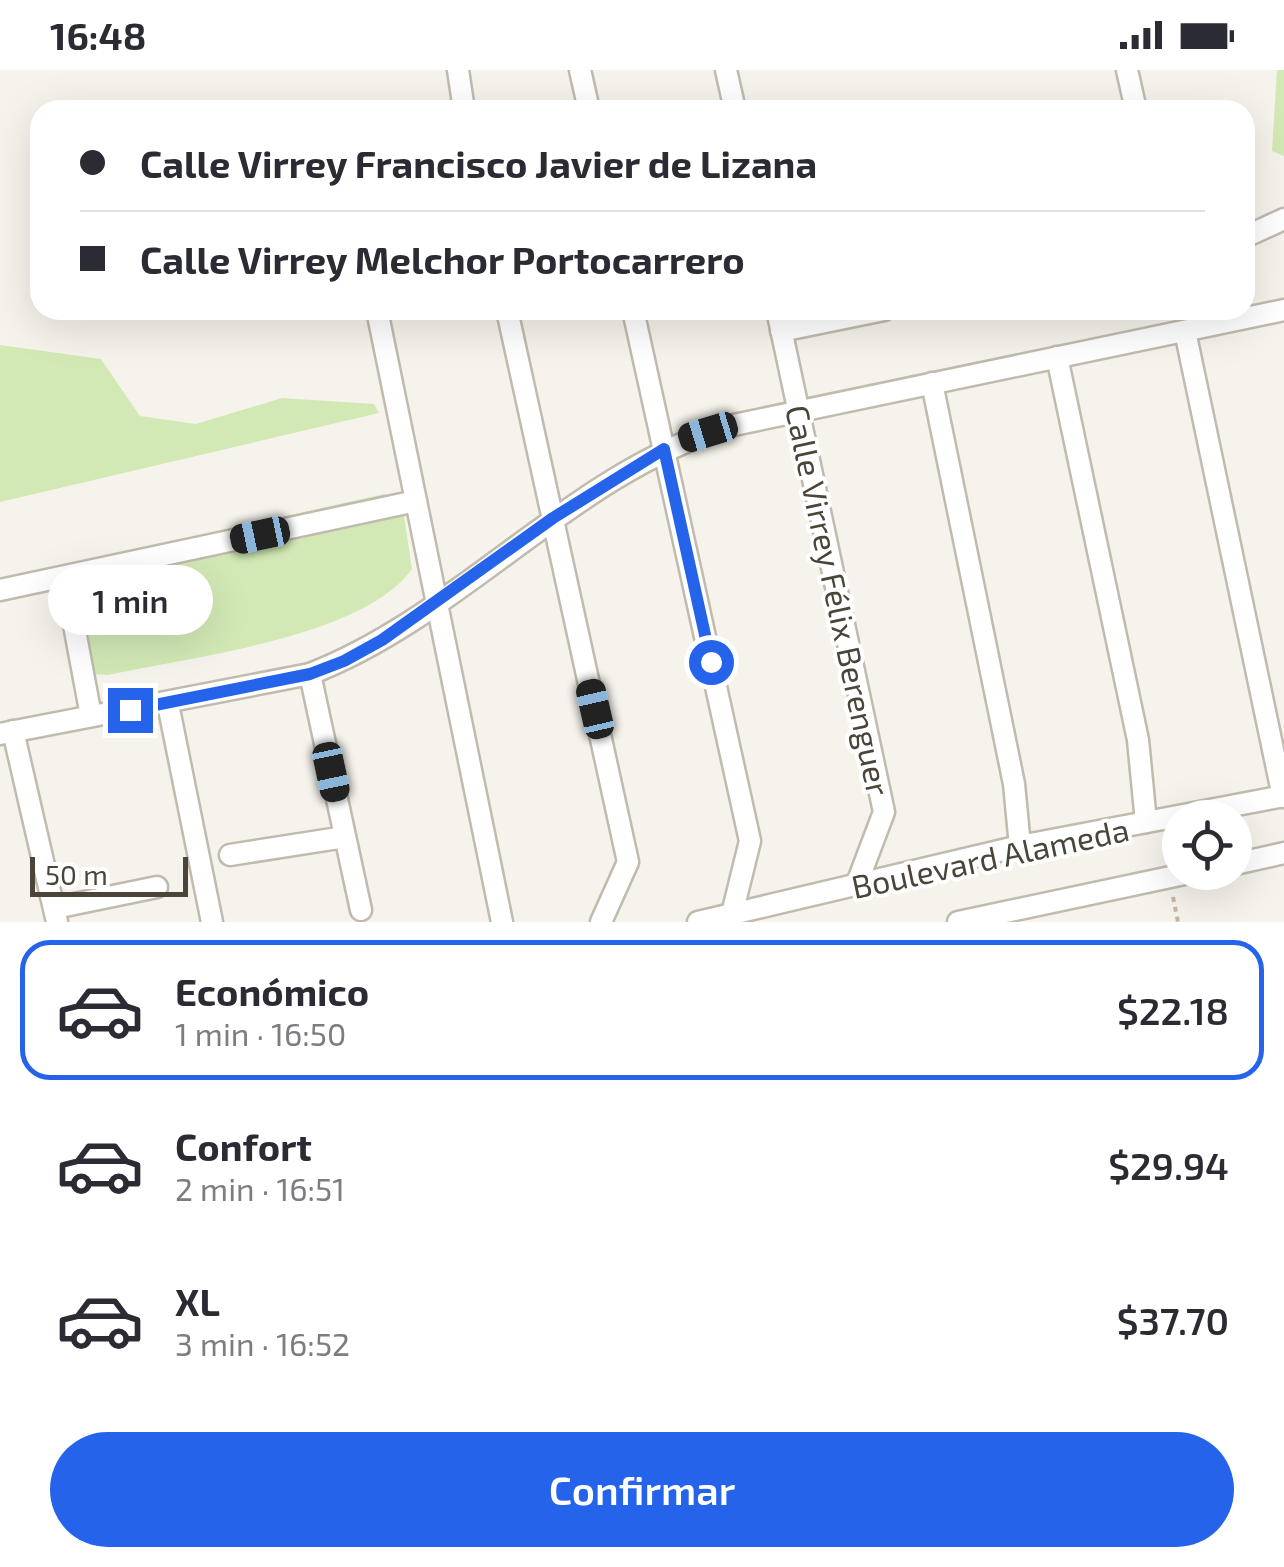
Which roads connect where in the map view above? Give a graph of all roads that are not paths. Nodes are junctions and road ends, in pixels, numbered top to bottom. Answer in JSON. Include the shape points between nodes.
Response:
{"nodes":[{"id":1,"x":580,"y":70,"type":"edge"},
{"id":2,"x":726,"y":70,"type":"edge"},
{"id":3,"x":1128,"y":70,"type":"edge"},
{"id":4,"x":587,"y":100,"type":"edge"},
{"id":5,"x":732,"y":100,"type":"edge"},
{"id":6,"x":1134,"y":100,"type":"edge"},
{"id":7,"x":1284,"y":219,"type":"edge"},
{"id":8,"x":1255,"y":232,"type":"edge"},
{"id":9,"x":1284,"y":310,"type":"edge"},
{"id":10,"x":1255,"y":316,"type":"edge"},
{"id":11,"x":379,"y":320,"type":"edge"},
{"id":12,"x":510,"y":320,"type":"edge"},
{"id":13,"x":635,"y":320,"type":"edge"},
{"id":14,"x":779,"y":320,"type":"edge"},
{"id":15,"x":1237,"y":320,"type":"edge"},
{"id":16,"x":1185,"y":331,"type":"junction"},
{"id":17,"x":1056,"y":357,"type":"junction"},
{"id":18,"x":932,"y":383,"type":"junction"},
{"id":19,"x":799,"y":412,"type":"junction"},
{"id":20,"x":664,"y":449,"type":"junction"},
{"id":21,"x":416,"y":501,"type":"junction"},
{"id":22,"x":553,"y":518,"type":"junction"},
{"id":23,"x":65,"y":577,"type":"junction"},
{"id":24,"x":0,"y":590,"type":"edge"},
{"id":25,"x":436,"y":601,"type":"junction"},
{"id":26,"x":310,"y":674,"type":"junction"},
{"id":27,"x":168,"y":704,"type":"junction"},
{"id":28,"x":91,"y":716,"type":"junction"},
{"id":29,"x":6,"y":732,"type":"edge"},
{"id":30,"x":1284,"y":796,"type":"edge"},
{"id":31,"x":1146,"y":822,"type":"junction"},
{"id":32,"x":345,"y":837,"type":"junction"},
{"id":33,"x":1020,"y":846,"type":"junction"},
{"id":34,"x":1284,"y":853,"type":"edge"},
{"id":35,"x":230,"y":855,"type":"dead end"},
{"id":36,"x":1252,"y":860,"type":"edge"},
{"id":37,"x":1162,"y":880,"type":"edge"},
{"id":38,"x":856,"y":886,"type":"junction"},
{"id":39,"x":157,"y":887,"type":"dead end"},
{"id":40,"x":361,"y":910,"type":"dead end"},
{"id":41,"x":1046,"y":913,"type":"edge"},
{"id":42,"x":732,"y":914,"type":"junction"},
{"id":43,"x":56,"y":915,"type":"edge"},
{"id":44,"x":212,"y":922,"type":"edge"},
{"id":45,"x":502,"y":922,"type":"edge"},
{"id":46,"x":600,"y":922,"type":"edge"},
{"id":47,"x":698,"y":922,"type":"edge"},
{"id":48,"x":958,"y":922,"type":"edge"}],
"edges":[{"from":1,"to":4,"type":"street"},
{"from":2,"to":5,"type":"street"},
{"from":3,"to":6,"type":"street"},
{"from":7,"to":8,"type":"street"},
{"from":9,"to":10,"type":"street"},
{"from":11,"to":21,"type":"street"},
{"from":12,"to":22,"type":"street"},
{"from":13,"to":20,"type":"street"},
{"from":14,"to":19,"type":"street","name":"Calle Virrey Félix Berenguer"},
{"from":15,"to":16,"type":"street"},
{"from":16,"to":17,"type":"street"},
{"from":16,"to":30,"type":"street"},
{"from":17,"to":18,"type":"street"},
{"from":17,"to":31,"type":"street","via":[[1138,740]]},
{"from":18,"to":19,"type":"street"},
{"from":18,"to":33,"type":"street","via":[[1014,784]]},
{"from":19,"to":20,"type":"street","via":[[729,426]]},
{"from":19,"to":38,"type":"street","name":"Calle Virrey Félix Berenguer","via":[[884,812]]},
{"from":20,"to":22,"type":"street"},
{"from":20,"to":42,"type":"street","via":[[750,841]]},
{"from":21,"to":23,"type":"street"},
{"from":21,"to":25,"type":"street"},
{"from":22,"to":25,"type":"street"},
{"from":22,"to":46,"type":"street","via":[[628,862]]},
{"from":23,"to":24,"type":"street"},
{"from":23,"to":28,"type":"street"},
{"from":25,"to":26,"type":"street","via":[[382,640]]},
{"from":25,"to":45,"type":"street"},
{"from":26,"to":27,"type":"street"},
{"from":26,"to":32,"type":"street"},
{"from":27,"to":28,"type":"street"},
{"from":27,"to":44,"type":"street"},
{"from":28,"to":29,"type":"street"},
{"from":29,"to":43,"type":"street"},
{"from":30,"to":31,"type":"street","name":"Boulevard Alameda"},
{"from":31,"to":33,"type":"street","name":"Boulevard Alameda"},
{"from":32,"to":35,"type":"street"},
{"from":32,"to":40,"type":"street"},
{"from":33,"to":38,"type":"street","name":"Boulevard Alameda"},
{"from":34,"to":36,"type":"street"},
{"from":37,"to":41,"type":"street","name":"Boulevard Alameda"},
{"from":38,"to":42,"type":"street","name":"Boulevard Alameda"},
{"from":39,"to":43,"type":"street"},
{"from":41,"to":48,"type":"street","name":"Boulevard Alameda"},
{"from":42,"to":47,"type":"street","name":"Boulevard Alameda"}]}
